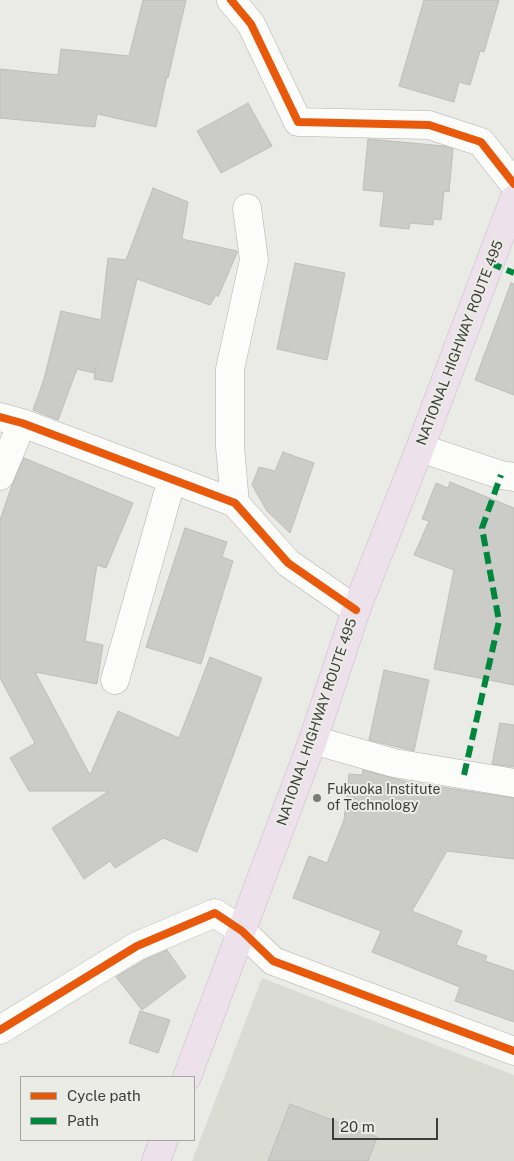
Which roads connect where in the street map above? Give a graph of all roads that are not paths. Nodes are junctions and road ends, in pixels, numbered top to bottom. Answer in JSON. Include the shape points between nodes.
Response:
{"nodes":[{"id":1,"x":231,"y":0,"type":"edge"},
{"id":2,"x":514,"y":184,"type":"edge"},
{"id":3,"x":514,"y":199,"type":"edge"},
{"id":4,"x":247,"y":208,"type":"dead end"},
{"id":5,"x":11,"y":420,"type":"edge"},
{"id":6,"x":420,"y":448,"type":"junction"},
{"id":7,"x":0,"y":476,"type":"edge"},
{"id":8,"x":514,"y":477,"type":"edge"},
{"id":9,"x":172,"y":479,"type":"junction"},
{"id":10,"x":235,"y":503,"type":"junction"},
{"id":11,"x":356,"y":610,"type":"junction"},
{"id":12,"x":115,"y":680,"type":"dead end"},
{"id":13,"x":313,"y":740,"type":"junction"},
{"id":14,"x":514,"y":782,"type":"edge"},
{"id":15,"x":242,"y":931,"type":"junction"},
{"id":16,"x":0,"y":1030,"type":"edge"},
{"id":17,"x":514,"y":1051,"type":"edge"},
{"id":18,"x":187,"y":1076,"type":"edge"},
{"id":19,"x":164,"y":1141,"type":"edge"},
{"id":20,"x":156,"y":1161,"type":"edge"}],
"edges":[{"from":1,"to":2,"type":"street","via":[[250,24],[298,122],[429,125],[481,142]]},
{"from":3,"to":6,"type":"highway","name":"NATIONAL HIGHWAY ROUTE 495"},
{"from":4,"to":10,"type":"street","via":[[254,260],[230,369],[230,448]]},
{"from":5,"to":7,"type":"street"},
{"from":5,"to":9,"type":"street"},
{"from":6,"to":8,"type":"street"},
{"from":6,"to":11,"type":"highway","name":"NATIONAL HIGHWAY ROUTE 495"},
{"from":9,"to":10,"type":"street"},
{"from":9,"to":12,"type":"street"},
{"from":10,"to":11,"type":"street","via":[[288,563]]},
{"from":11,"to":13,"type":"highway","name":"NATIONAL HIGHWAY ROUTE 495"},
{"from":13,"to":14,"type":"street","via":[[394,763]]},
{"from":13,"to":15,"type":"highway","name":"NATIONAL HIGHWAY ROUTE 495"},
{"from":15,"to":16,"type":"street","via":[[214,913],[137,946]]},
{"from":15,"to":17,"type":"street","via":[[273,961]]},
{"from":15,"to":18,"type":"highway","name":"NATIONAL HIGHWAY ROUTE 495"},
{"from":19,"to":20,"type":"highway"}]}
